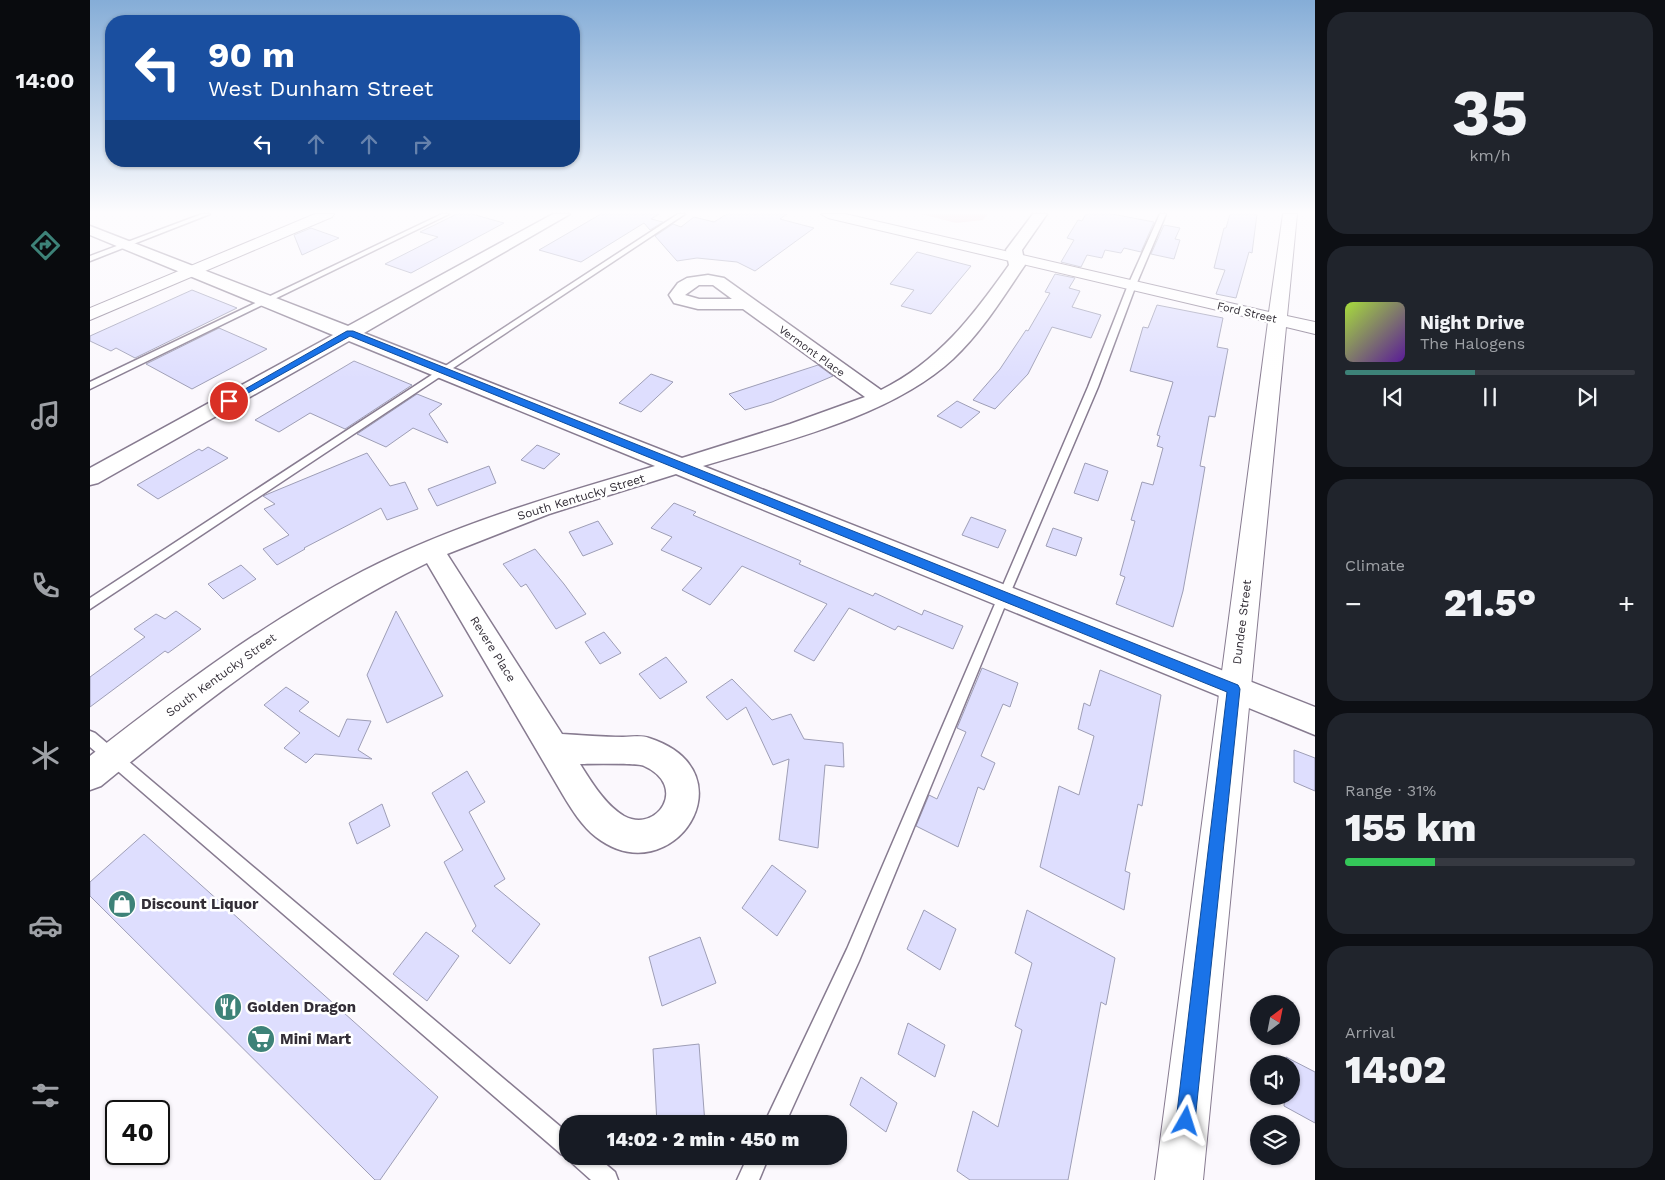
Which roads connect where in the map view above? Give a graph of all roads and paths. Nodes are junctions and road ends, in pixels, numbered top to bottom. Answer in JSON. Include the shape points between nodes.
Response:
{"nodes":[{"id":1,"x":187,"y":269,"type":"edge"},
{"id":2,"x":197,"y":269,"type":"edge"},
{"id":3,"x":331,"y":269,"type":"edge"},
{"id":4,"x":464,"y":269,"type":"edge"},
{"id":5,"x":598,"y":269,"type":"edge"},
{"id":6,"x":1014,"y":269,"type":"edge"},
{"id":7,"x":1063,"y":269,"type":"edge"},
{"id":8,"x":1139,"y":269,"type":"edge"},
{"id":9,"x":1284,"y":269,"type":"edge"},
{"id":10,"x":192,"y":271,"type":"junction"},
{"id":11,"x":1132,"y":285,"type":"junction"},
{"id":12,"x":267,"y":300,"type":"junction"},
{"id":13,"x":747,"y":304,"type":"dead end"},
{"id":14,"x":90,"y":315,"type":"edge"},
{"id":15,"x":1278,"y":319,"type":"junction"},
{"id":16,"x":1315,"y":328,"type":"edge"},
{"id":17,"x":350,"y":333,"type":"junction"},
{"id":18,"x":445,"y":370,"type":"junction"},
{"id":19,"x":90,"y":386,"type":"edge"},
{"id":20,"x":878,"y":397,"type":"junction"},
{"id":21,"x":680,"y":467,"type":"junction"},
{"id":22,"x":90,"y":478,"type":"edge"},
{"id":23,"x":432,"y":550,"type":"junction"},
{"id":24,"x":1003,"y":596,"type":"junction"},
{"id":25,"x":90,"y":604,"type":"edge"},
{"id":26,"x":1234,"y":689,"type":"junction"},
{"id":27,"x":1315,"y":721,"type":"edge"},
{"id":28,"x":90,"y":738,"type":"edge"},
{"id":29,"x":554,"y":748,"type":"dead end"},
{"id":30,"x":113,"y":757,"type":"junction"},
{"id":31,"x":90,"y":775,"type":"edge"},
{"id":32,"x":778,"y":1115,"type":"edge"},
{"id":33,"x":559,"y":1138,"type":"edge"},
{"id":34,"x":590,"y":1165,"type":"edge"},
{"id":35,"x":755,"y":1165,"type":"edge"},
{"id":36,"x":607,"y":1180,"type":"edge"},
{"id":37,"x":748,"y":1180,"type":"edge"},
{"id":38,"x":1179,"y":1180,"type":"edge"}],
"edges":[{"from":1,"to":10,"type":"street"},
{"from":2,"to":10,"type":"street"},
{"from":3,"to":12,"type":"lane"},
{"from":4,"to":17,"type":"street"},
{"from":5,"to":18,"type":"lane"},
{"from":6,"to":20,"type":"street","name":"South Kentucky Street","via":[[970,332],[952,351],[932,367]]},
{"from":7,"to":11,"type":"street","name":"Ford Street"},
{"from":8,"to":11,"type":"lane"},
{"from":9,"to":15,"type":"street","name":"Dundee Street"},
{"from":10,"to":12,"type":"street"},
{"from":10,"to":14,"type":"street"},
{"from":11,"to":15,"type":"street","name":"Ford Street"},
{"from":11,"to":24,"type":"lane","via":[[1093,387]]},
{"from":12,"to":17,"type":"street"},
{"from":12,"to":19,"type":"lane"},
{"from":13,"to":20,"type":"street","name":"Vermont Place"},
{"from":15,"to":16,"type":"street","name":"Ford Street"},
{"from":15,"to":26,"type":"street","name":"Dundee Street"},
{"from":17,"to":18,"type":"street"},
{"from":17,"to":22,"type":"street"},
{"from":18,"to":21,"type":"street"},
{"from":18,"to":25,"type":"lane"},
{"from":20,"to":21,"type":"street","name":"South Kentucky Street","via":[[846,413]]},
{"from":21,"to":23,"type":"street","name":"South Kentucky Street","via":[[523,514]]},
{"from":21,"to":24,"type":"street"},
{"from":23,"to":29,"type":"street","name":"Revere Place"},
{"from":23,"to":30,"type":"street","name":"South Kentucky Street","via":[[356,586],[300,619],[234,662]]},
{"from":24,"to":26,"type":"street"},
{"from":24,"to":32,"type":"lane","via":[[852,955]]},
{"from":26,"to":27,"type":"street"},
{"from":26,"to":38,"type":"street","name":"Dundee Street"},
{"from":28,"to":30,"type":"lane"},
{"from":30,"to":31,"type":"street","name":"South Kentucky Street"},
{"from":30,"to":33,"type":"lane"},
{"from":34,"to":36,"type":"lane"},
{"from":35,"to":37,"type":"lane"}]}
